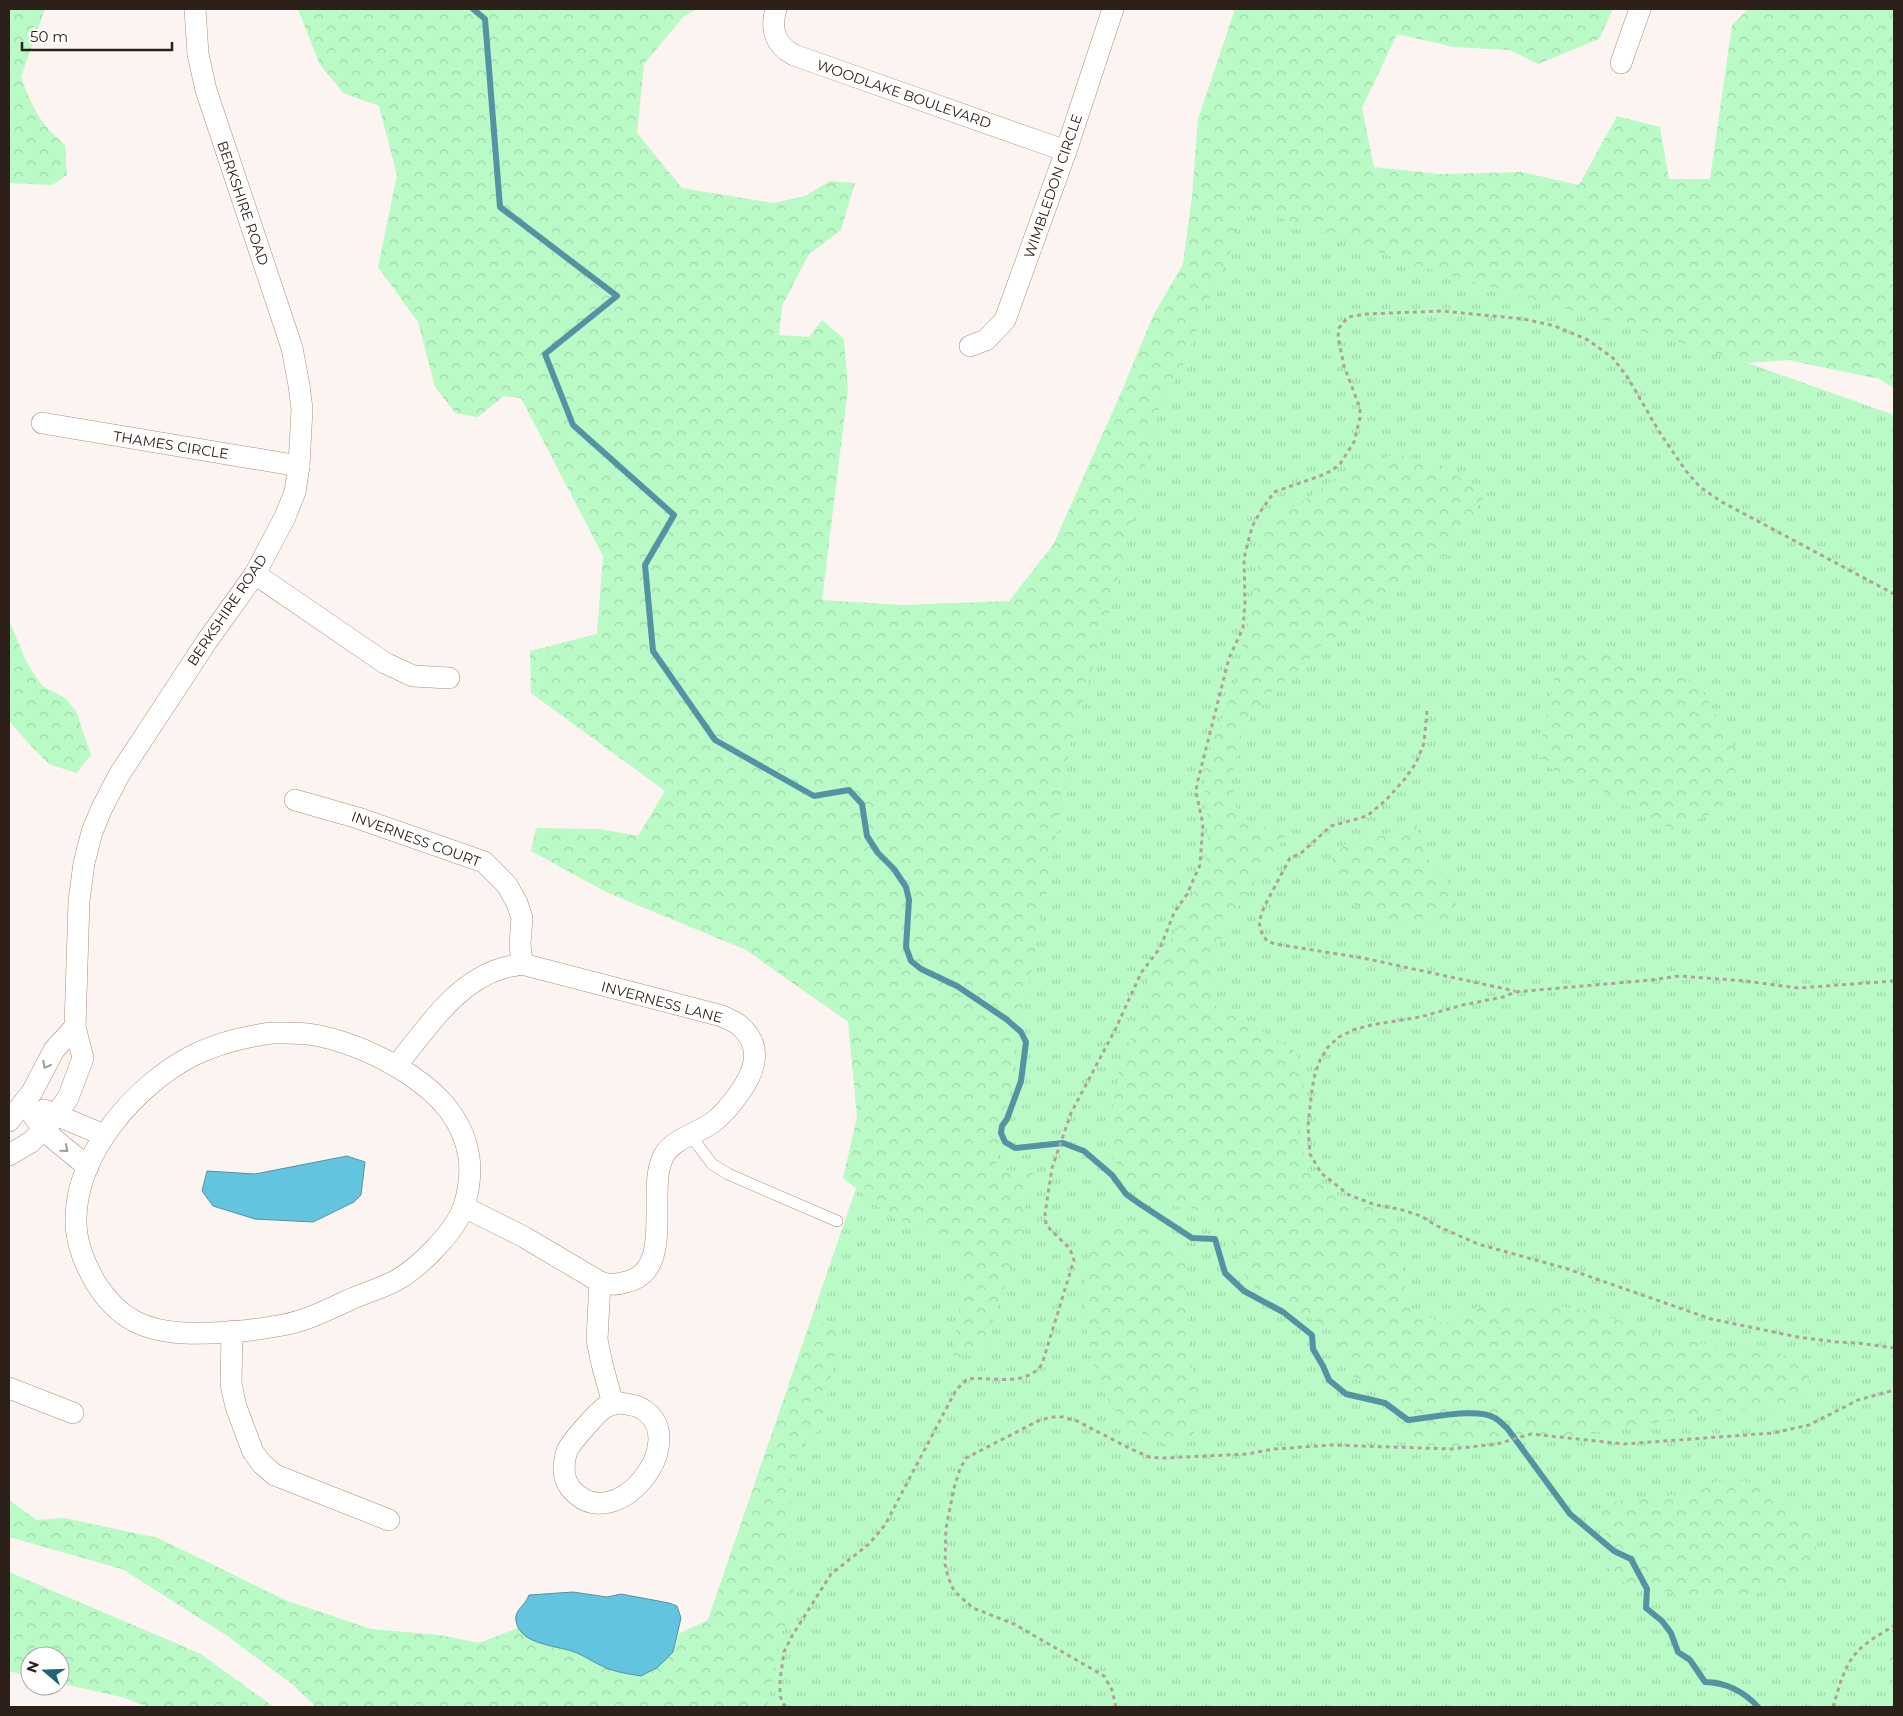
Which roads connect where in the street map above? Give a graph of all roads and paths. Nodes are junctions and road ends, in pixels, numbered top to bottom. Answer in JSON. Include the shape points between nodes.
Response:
{"nodes":[{"id":1,"x":195,"y":9,"type":"edge"},
{"id":2,"x":776,"y":9,"type":"edge"},
{"id":3,"x":1113,"y":9,"type":"edge"},
{"id":4,"x":1640,"y":9,"type":"edge"},
{"id":5,"x":1621,"y":63,"type":"dead end"},
{"id":6,"x":1066,"y":151,"type":"junction"},
{"id":7,"x":970,"y":346,"type":"dead end"},
{"id":8,"x":42,"y":423,"type":"dead end"},
{"id":9,"x":299,"y":466,"type":"junction"},
{"id":10,"x":255,"y":574,"type":"junction"},
{"id":11,"x":1894,"y":594,"type":"edge"},
{"id":12,"x":449,"y":678,"type":"dead end"},
{"id":13,"x":1427,"y":711,"type":"dead end"},
{"id":14,"x":295,"y":800,"type":"dead end"},
{"id":15,"x":522,"y":964,"type":"junction"},
{"id":16,"x":1894,"y":981,"type":"edge"},
{"id":17,"x":1518,"y":992,"type":"junction"},
{"id":18,"x":75,"y":1027,"type":"junction"},
{"id":19,"x":396,"y":1066,"type":"junction"},
{"id":20,"x":25,"y":1103,"type":"junction"},
{"id":21,"x":9,"y":1121,"type":"edge"},
{"id":22,"x":50,"y":1122,"type":"junction"},
{"id":23,"x":104,"y":1135,"type":"junction"},
{"id":24,"x":691,"y":1136,"type":"junction"},
{"id":25,"x":9,"y":1155,"type":"edge"},
{"id":26,"x":88,"y":1167,"type":"junction"},
{"id":27,"x":464,"y":1207,"type":"junction"},
{"id":28,"x":837,"y":1221,"type":"dead end"},
{"id":29,"x":600,"y":1282,"type":"junction"},
{"id":30,"x":232,"y":1331,"type":"junction"},
{"id":31,"x":1894,"y":1348,"type":"edge"},
{"id":32,"x":9,"y":1388,"type":"edge"},
{"id":33,"x":1894,"y":1390,"type":"edge"},
{"id":34,"x":613,"y":1404,"type":"junction"},
{"id":35,"x":73,"y":1413,"type":"dead end"},
{"id":36,"x":390,"y":1520,"type":"dead end"},
{"id":37,"x":1894,"y":1626,"type":"edge"},
{"id":38,"x":785,"y":1707,"type":"edge"},
{"id":39,"x":1116,"y":1707,"type":"edge"},
{"id":40,"x":1833,"y":1707,"type":"edge"}],
"edges":[{"from":1,"to":9,"type":"street","name":"BERKSHIRE ROAD","via":[[198,54],[206,90],[292,348],[302,409]]},
{"from":2,"to":6,"type":"street","name":"WOODLAKE BOULEVARD","via":[[773,19],[775,35],[786,51],[794,56]]},
{"from":3,"to":6,"type":"street","name":"WIMBLEDON CIRCLE"},
{"from":4,"to":5,"type":"street"},
{"from":6,"to":7,"type":"street","name":"WIMBLEDON CIRCLE","via":[[1005,320],[986,340]]},
{"from":8,"to":9,"type":"street","name":"THAMES CIRCLE"},
{"from":9,"to":10,"type":"street","name":"BERKSHIRE ROAD","via":[[295,492],[285,517]]},
{"from":10,"to":12,"type":"street","via":[[385,663],[413,676]]},
{"from":10,"to":18,"type":"street","name":"BERKSHIRE ROAD","via":[[206,640],[119,774],[92,832],[79,901]]},
{"from":11,"to":38,"type":"path","via":[[1722,502],[1700,487],[1660,434],[1619,365],[1588,340],[1539,322],[1462,312],[1423,311],[1348,317],[1339,328],[1338,337],[1344,366],[1360,408],[1354,442],[1340,464],[1331,471],[1274,492],[1252,527],[1244,558],[1243,628],[1229,658],[1197,784],[1203,824],[1200,865],[1174,913],[1160,948],[1136,982],[1122,1016],[1070,1113],[1054,1161],[1046,1225],[1070,1249],[1074,1260],[1042,1364],[1029,1376],[967,1379],[956,1390],[885,1525],[869,1544],[831,1574],[792,1636],[784,1652],[780,1680],[780,1696]]},
{"from":13,"to":17,"type":"path","via":[[1424,743],[1416,763],[1385,801],[1367,816],[1331,826],[1300,854],[1290,858],[1264,906],[1259,922],[1262,934],[1275,944],[1372,960]]},
{"from":14,"to":15,"type":"street","name":"INVERNESS COURT","via":[[358,818],[484,862],[507,885],[517,903],[522,918]]},
{"from":15,"to":19,"type":"street","name":"INVERNESS LANE","via":[[502,968],[462,990]]},
{"from":15,"to":24,"type":"street","name":"INVERNESS LANE","via":[[722,1016],[738,1024],[754,1048],[755,1062],[750,1078],[728,1110]]},
{"from":16,"to":17,"type":"path","via":[[1798,988],[1679,976]]},
{"from":17,"to":31,"type":"path","via":[[1420,1017],[1371,1024],[1339,1037],[1328,1047],[1315,1074],[1308,1126],[1310,1154],[1321,1173],[1350,1195],[1421,1216],[1478,1244],[1568,1269],[1712,1319],[1798,1337]]},
{"from":18,"to":20,"type":"street","one_way":true,"via":[[54,1050]]},
{"from":18,"to":22,"type":"street","name":"BERKSHIRE ROAD","via":[[83,1058],[68,1098]]},
{"from":19,"to":23,"type":"street","via":[[318,1035],[251,1036],[207,1049],[166,1072],[138,1096]]},
{"from":19,"to":27,"type":"street","via":[[436,1096],[460,1125],[471,1171]]},
{"from":20,"to":21,"type":"street"},
{"from":20,"to":22,"type":"street"},
{"from":22,"to":23,"type":"street"},
{"from":22,"to":25,"type":"street","name":"BERKSHIRE ROAD","via":[[31,1142]]},
{"from":22,"to":26,"type":"street","one_way":true},
{"from":23,"to":26,"type":"street"},
{"from":24,"to":28,"type":"lane","via":[[712,1164],[728,1174]]},
{"from":24,"to":29,"type":"street","name":"INVERNESS LANE","via":[[674,1144],[662,1159],[657,1175],[656,1250],[651,1263],[632,1281],[619,1284]]},
{"from":26,"to":30,"type":"street","via":[[77,1205],[76,1233],[88,1271],[107,1300],[127,1318],[143,1326],[186,1333]]},
{"from":27,"to":29,"type":"street","name":"INVERNESS LANE","via":[[524,1237]]},
{"from":27,"to":30,"type":"street","via":[[438,1245],[414,1269],[394,1282],[315,1316],[283,1325]]},
{"from":29,"to":34,"type":"street","via":[[597,1340]]},
{"from":30,"to":36,"type":"street","via":[[231,1384],[236,1407],[253,1452],[262,1464],[275,1474]]},
{"from":32,"to":35,"type":"street"},
{"from":33,"to":39,"type":"path","via":[[1858,1400],[1809,1425],[1773,1433],[1624,1444],[1528,1435],[1496,1444],[1451,1449],[1332,1445],[1248,1454],[1163,1458],[1149,1457],[1077,1421],[1063,1417],[1038,1421],[966,1458],[947,1518],[945,1564],[948,1577],[954,1591],[973,1608],[1014,1624],[1098,1671],[1108,1681]]},
{"from":34,"to":34,"type":"street","via":[[597,1414],[567,1449],[564,1470],[571,1489],[581,1498],[606,1504],[627,1494],[653,1466],[658,1452],[657,1427],[651,1417],[631,1405]]},
{"from":37,"to":40,"type":"path","via":[[1862,1646],[1851,1658],[1845,1667]]}]}
